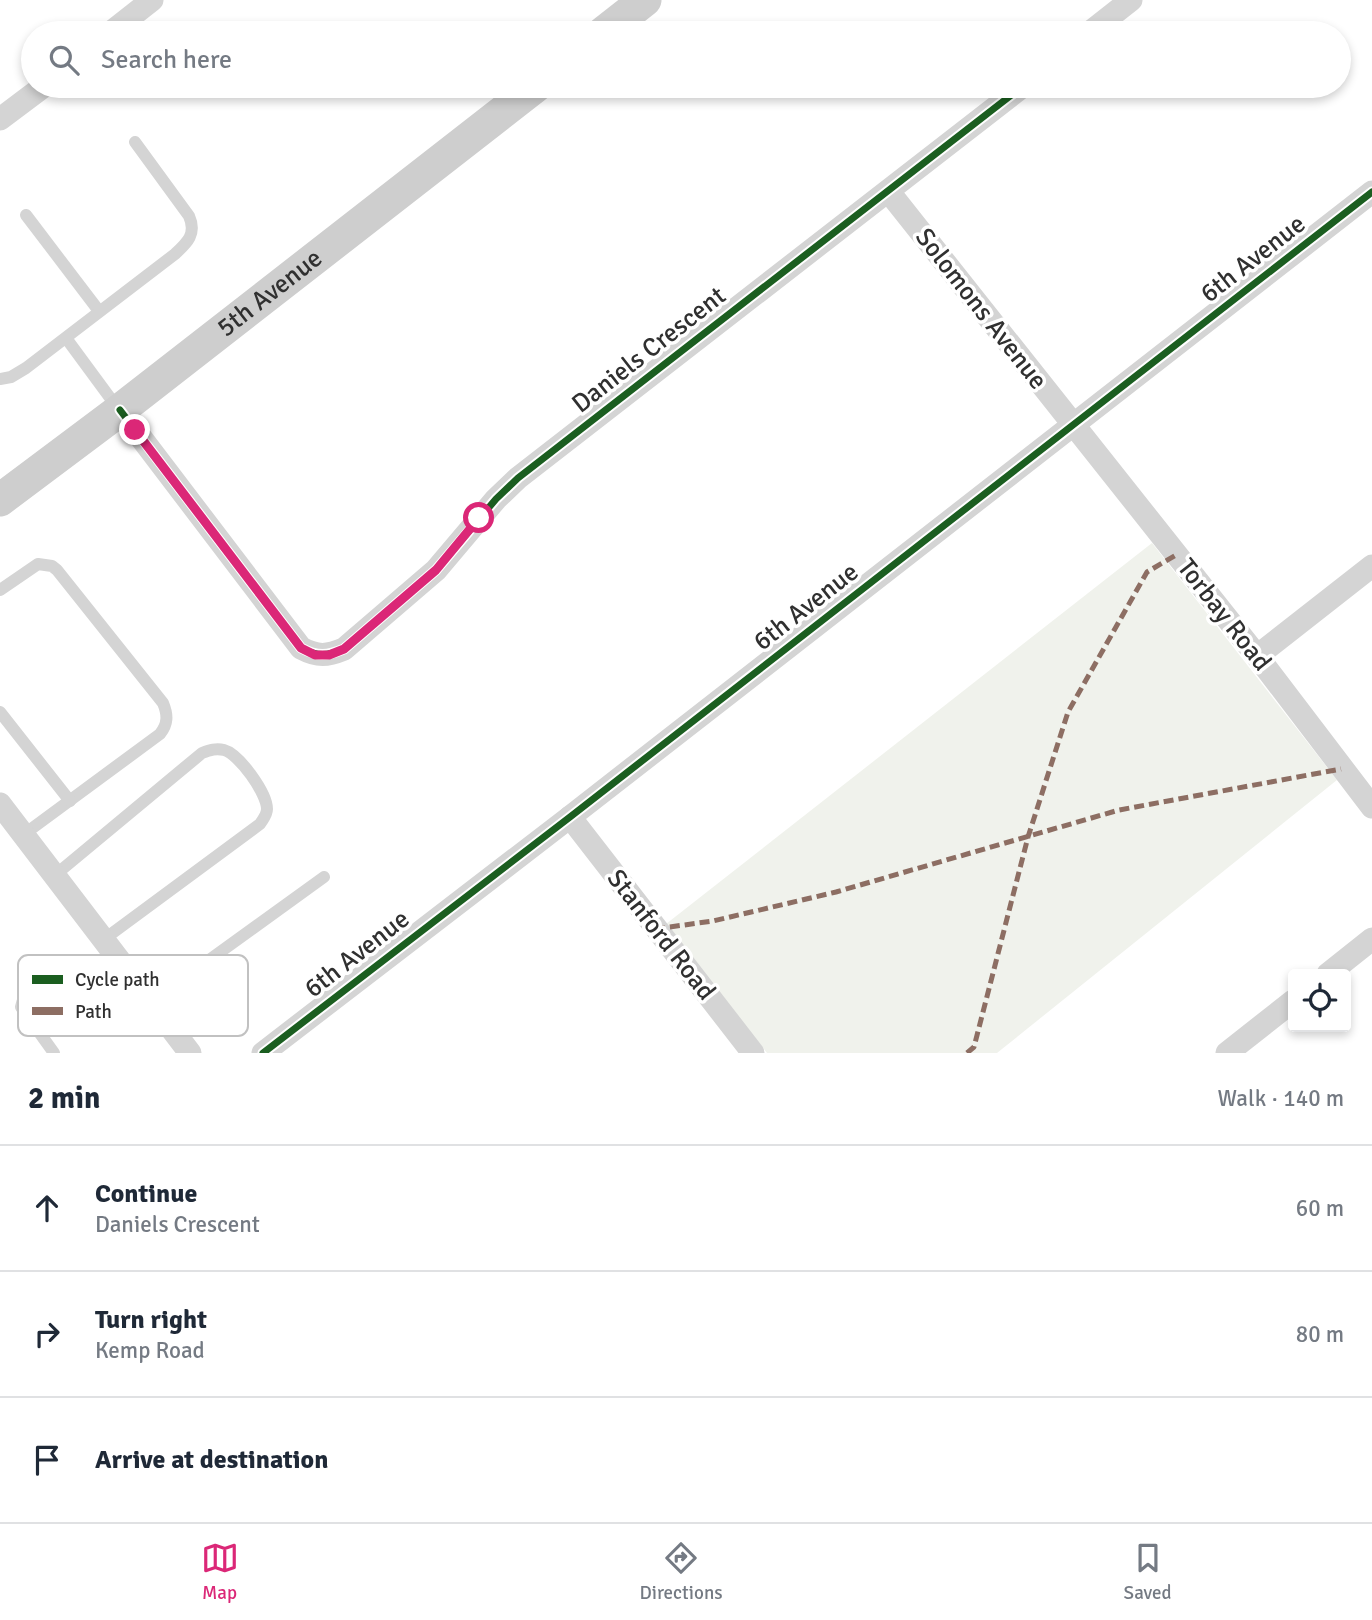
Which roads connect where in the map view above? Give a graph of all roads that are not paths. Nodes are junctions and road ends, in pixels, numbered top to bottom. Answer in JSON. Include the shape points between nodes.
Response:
{"nodes":[{"id":1,"x":152,"y":0,"type":"edge"},
{"id":2,"x":645,"y":0,"type":"edge"},
{"id":3,"x":1131,"y":0,"type":"edge"},
{"id":4,"x":125,"y":21,"type":"edge"},
{"id":5,"x":618,"y":21,"type":"edge"},
{"id":6,"x":1104,"y":21,"type":"edge"},
{"id":7,"x":28,"y":98,"type":"edge"},
{"id":8,"x":521,"y":98,"type":"edge"},
{"id":9,"x":1008,"y":98,"type":"edge"},
{"id":10,"x":0,"y":120,"type":"edge"},
{"id":11,"x":135,"y":142,"type":"dead end"},
{"id":12,"x":889,"y":191,"type":"junction"},
{"id":13,"x":1372,"y":192,"type":"edge"},
{"id":14,"x":26,"y":215,"type":"dead end"},
{"id":15,"x":99,"y":311,"type":"junction"},
{"id":16,"x":66,"y":338,"type":"junction"},
{"id":17,"x":0,"y":379,"type":"edge"},
{"id":18,"x":120,"y":410,"type":"junction"},
{"id":19,"x":1074,"y":426,"type":"junction"},
{"id":20,"x":0,"y":499,"type":"edge"},
{"id":21,"x":1372,"y":566,"type":"edge"},
{"id":22,"x":0,"y":590,"type":"edge"},
{"id":23,"x":1257,"y":656,"type":"junction"},
{"id":24,"x":0,"y":712,"type":"edge"},
{"id":25,"x":70,"y":801,"type":"junction"},
{"id":26,"x":0,"y":804,"type":"edge"},
{"id":27,"x":1372,"y":807,"type":"edge"},
{"id":28,"x":570,"y":817,"type":"junction"},
{"id":29,"x":23,"y":835,"type":"junction"},
{"id":30,"x":54,"y":876,"type":"junction"},
{"id":31,"x":324,"y":877,"type":"dead end"},
{"id":32,"x":1372,"y":939,"type":"edge"},
{"id":33,"x":103,"y":940,"type":"junction"},
{"id":34,"x":115,"y":955,"type":"edge"},
{"id":35,"x":216,"y":955,"type":"edge"},
{"id":36,"x":1334,"y":969,"type":"edge"},
{"id":37,"x":1288,"y":1005,"type":"edge"},
{"id":38,"x":42,"y":1036,"type":"edge"},
{"id":39,"x":177,"y":1036,"type":"edge"},
{"id":40,"x":750,"y":1052,"type":"edge"},
{"id":41,"x":54,"y":1053,"type":"edge"},
{"id":42,"x":190,"y":1053,"type":"edge"},
{"id":43,"x":263,"y":1053,"type":"edge"},
{"id":44,"x":1227,"y":1053,"type":"edge"}],
"edges":[{"from":1,"to":4,"type":"street"},
{"from":2,"to":5,"type":"main road"},
{"from":3,"to":6,"type":"street"},
{"from":7,"to":10,"type":"street"},
{"from":8,"to":18,"type":"main road","name":"5th Avenue"},
{"from":9,"to":12,"type":"street","name":"Daniels Crescent"},
{"from":11,"to":15,"type":"lane","via":[[189,216],[192,231],[175,254]]},
{"from":12,"to":18,"type":"street","name":"Daniels Crescent","via":[[518,478],[436,570],[344,649],[329,655],[301,648]]},
{"from":12,"to":19,"type":"street","name":"Solomons Avenue"},
{"from":13,"to":19,"type":"street","name":"6th Avenue"},
{"from":14,"to":15,"type":"lane"},
{"from":15,"to":16,"type":"lane"},
{"from":16,"to":17,"type":"lane","via":[[11,377]]},
{"from":16,"to":18,"type":"lane"},
{"from":18,"to":20,"type":"main road","name":"5th Avenue"},
{"from":19,"to":23,"type":"street","name":"Torbay Road"},
{"from":19,"to":28,"type":"street","name":"6th Avenue"},
{"from":21,"to":23,"type":"street"},
{"from":22,"to":25,"type":"lane","via":[[30,567],[52,566],[166,710],[160,734]]},
{"from":23,"to":27,"type":"street","name":"Torbay Road"},
{"from":24,"to":25,"type":"lane"},
{"from":25,"to":29,"type":"lane"},
{"from":26,"to":29,"type":"street"},
{"from":28,"to":40,"type":"street","name":"Stanford Road"},
{"from":28,"to":43,"type":"street","name":"6th Avenue"},
{"from":29,"to":30,"type":"street"},
{"from":30,"to":33,"type":"street"},
{"from":30,"to":33,"type":"lane","via":[[202,753],[222,749],[250,774],[266,802],[260,824]]},
{"from":31,"to":35,"type":"lane"},
{"from":32,"to":36,"type":"street"},
{"from":33,"to":34,"type":"street"},
{"from":37,"to":44,"type":"street"},
{"from":38,"to":41,"type":"lane"},
{"from":39,"to":42,"type":"street"}]}
